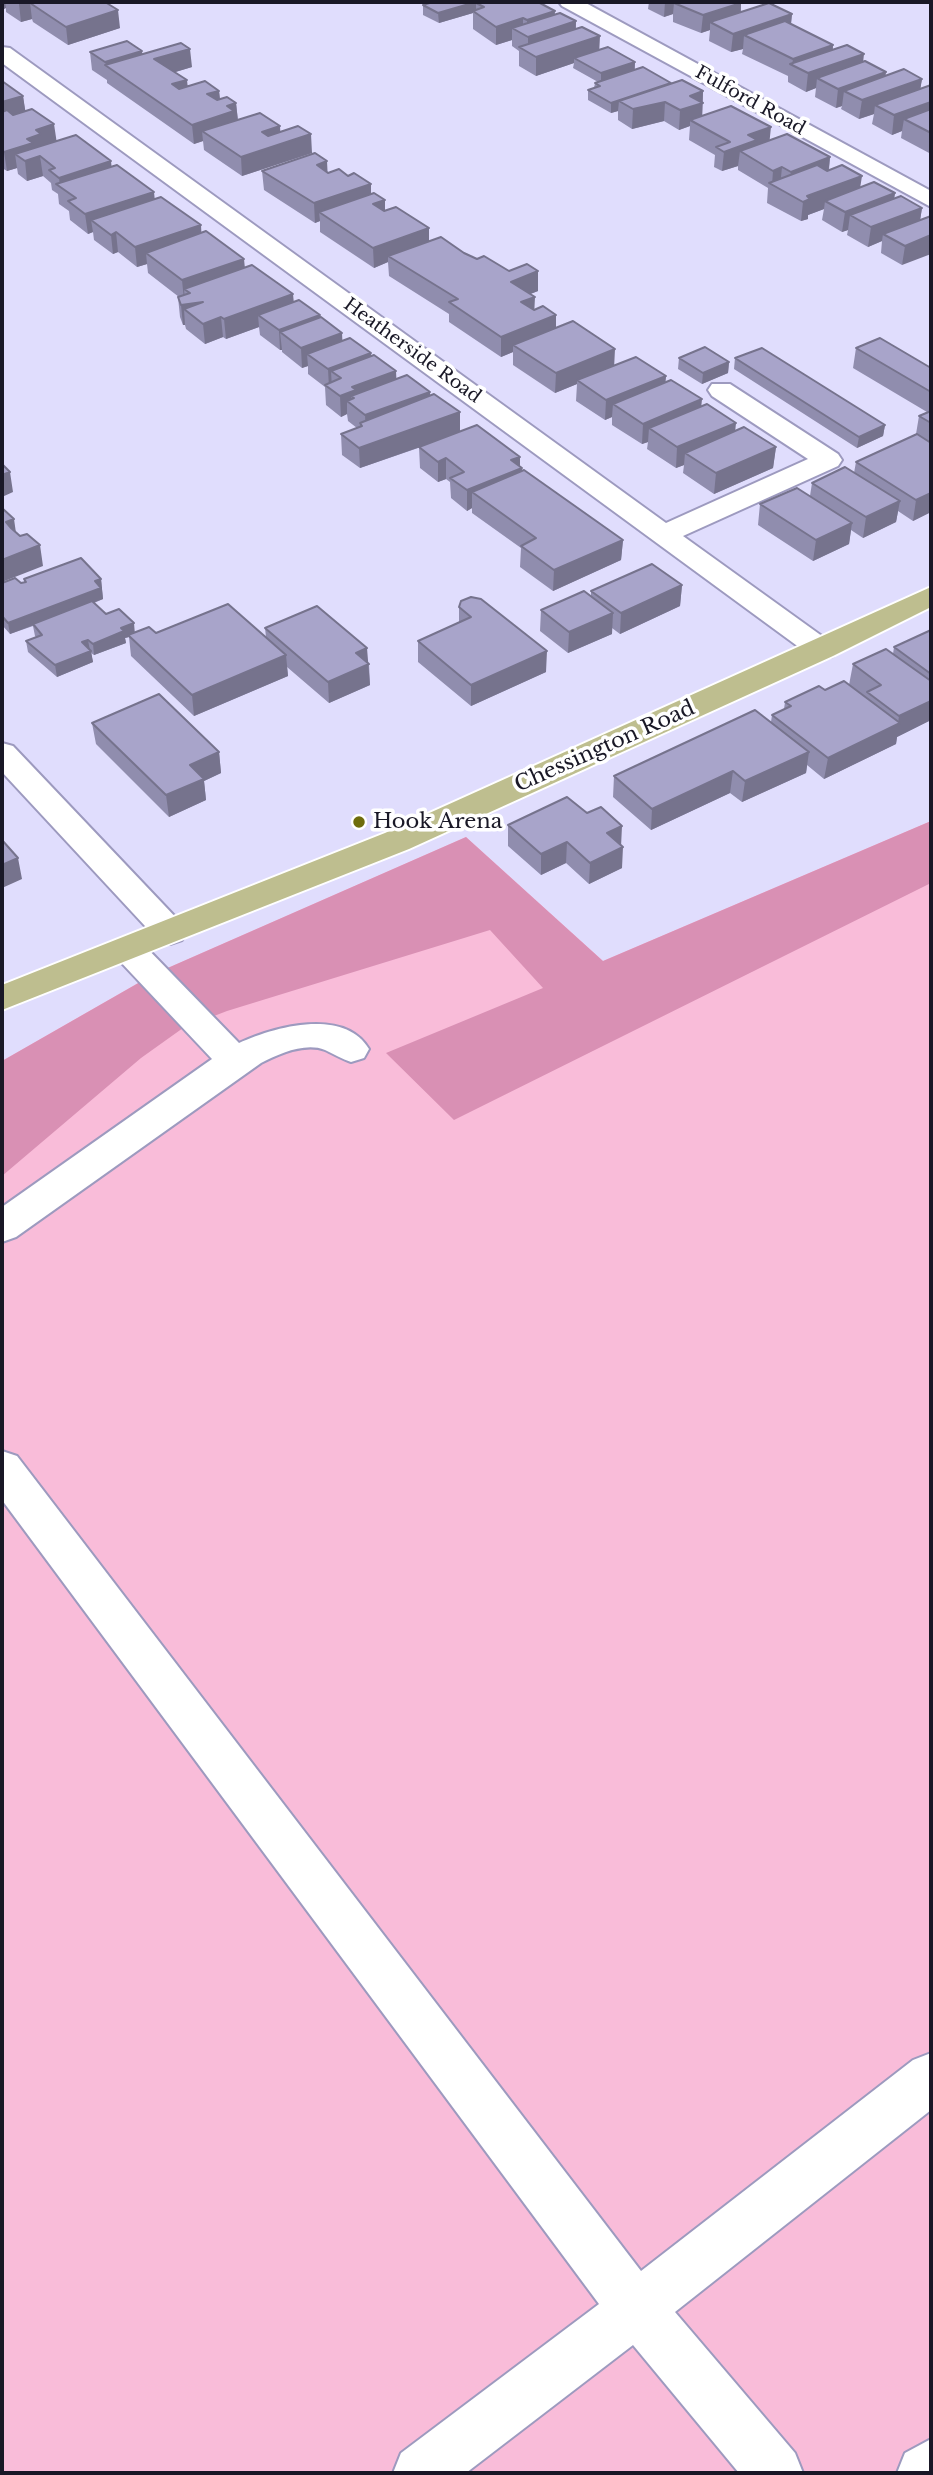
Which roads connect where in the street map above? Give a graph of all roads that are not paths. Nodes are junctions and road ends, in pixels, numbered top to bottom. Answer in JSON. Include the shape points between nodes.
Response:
{"nodes":[{"id":1,"x":569,"y":2,"type":"edge"},
{"id":2,"x":2,"y":53,"type":"edge"},
{"id":3,"x":931,"y":200,"type":"edge"},
{"id":4,"x":721,"y":390,"type":"dead end"},
{"id":5,"x":664,"y":534,"type":"junction"},
{"id":6,"x":931,"y":596,"type":"edge"},
{"id":7,"x":822,"y":650,"type":"junction"},
{"id":8,"x":5,"y":762,"type":"edge"},
{"id":9,"x":170,"y":932,"type":"junction"},
{"id":10,"x":128,"y":949,"type":"junction"},
{"id":11,"x":2,"y":998,"type":"edge"},
{"id":12,"x":351,"y":1049,"type":"dead end"},
{"id":13,"x":235,"y":1061,"type":"junction"},
{"id":14,"x":2,"y":1227,"type":"edge"},
{"id":15,"x":2,"y":1468,"type":"edge"},
{"id":16,"x":931,"y":2078,"type":"edge"},
{"id":17,"x":637,"y":2308,"type":"junction"},
{"id":18,"x":931,"y":2468,"type":"edge"},
{"id":19,"x":421,"y":2473,"type":"edge"},
{"id":20,"x":775,"y":2473,"type":"edge"},
{"id":21,"x":925,"y":2473,"type":"edge"}],
"edges":[{"from":1,"to":3,"type":"street","name":"Fulford Road"},
{"from":2,"to":5,"type":"street","name":"Heatherside Road"},
{"from":4,"to":5,"type":"street","via":[[828,460]]},
{"from":5,"to":7,"type":"street","name":"Heatherside Road"},
{"from":6,"to":7,"type":"main road","name":"Chessington Road"},
{"from":7,"to":9,"type":"main road","name":"Chessington Road","via":[[397,841]]},
{"from":8,"to":9,"type":"street"},
{"from":9,"to":10,"type":"main road","name":"Chessington Road"},
{"from":10,"to":11,"type":"main road","name":"Chessington Road"},
{"from":10,"to":13,"type":"street"},
{"from":12,"to":13,"type":"street","via":[[330,1037],[301,1036],[269,1044]]},
{"from":13,"to":14,"type":"street"},
{"from":15,"to":17,"type":"street"},
{"from":16,"to":17,"type":"street"},
{"from":17,"to":19,"type":"street"},
{"from":17,"to":20,"type":"street"},
{"from":18,"to":21,"type":"street"}]}
